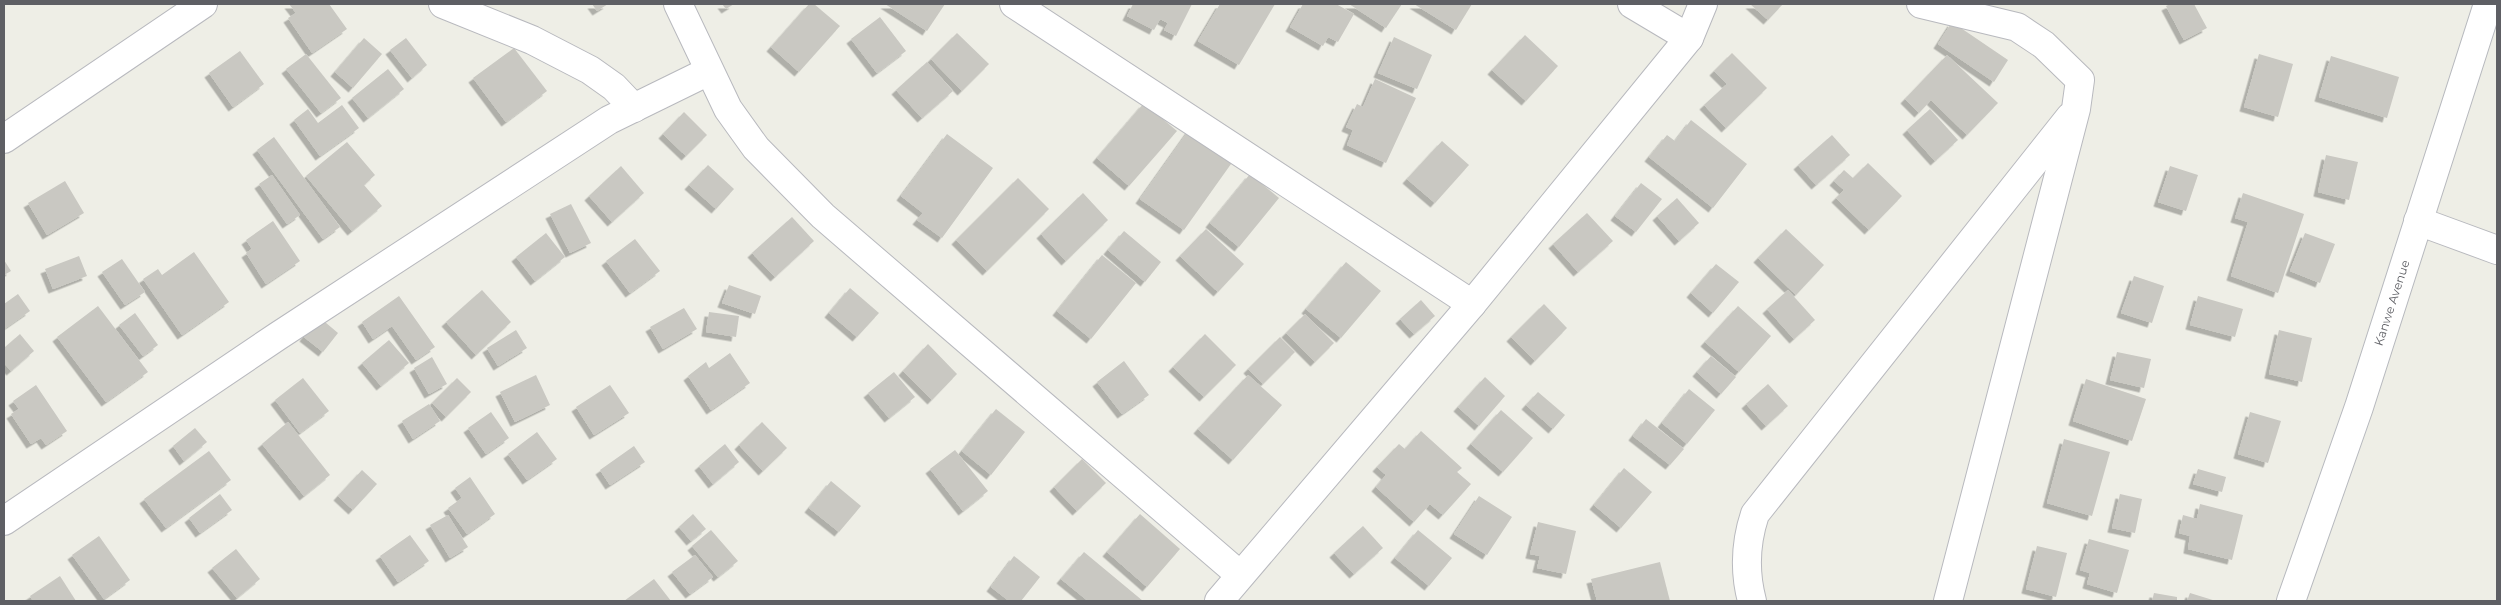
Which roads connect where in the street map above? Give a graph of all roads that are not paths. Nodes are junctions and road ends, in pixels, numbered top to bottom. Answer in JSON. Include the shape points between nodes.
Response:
{"nodes":[{"id":1,"x":203,"y":4,"type":"edge"},
{"id":2,"x":443,"y":4,"type":"edge"},
{"id":3,"x":1014,"y":4,"type":"edge"},
{"id":4,"x":1632,"y":4,"type":"edge"},
{"id":5,"x":1703,"y":4,"type":"edge"},
{"id":6,"x":1921,"y":4,"type":"edge"},
{"id":7,"x":2488,"y":4,"type":"edge"},
{"id":8,"x":682,"y":6,"type":"edge"},
{"id":9,"x":1690,"y":38,"type":"junction"},
{"id":10,"x":708,"y":71,"type":"junction"},
{"id":11,"x":634,"y":108,"type":"junction"},
{"id":12,"x":2076,"y":109,"type":"junction"},
{"id":13,"x":4,"y":139,"type":"edge"},
{"id":14,"x":2418,"y":221,"type":"junction"},
{"id":15,"x":2497,"y":250,"type":"edge"},
{"id":16,"x":1472,"y":304,"type":"junction"},
{"id":17,"x":4,"y":521,"type":"edge"},
{"id":18,"x":1240,"y":575,"type":"junction"},
{"id":19,"x":1219,"y":601,"type":"edge"},
{"id":20,"x":1752,"y":601,"type":"edge"},
{"id":21,"x":1948,"y":601,"type":"edge"},
{"id":22,"x":2291,"y":601,"type":"edge"}],
"edges":[{"from":1,"to":13,"type":"street"},
{"from":2,"to":11,"type":"street","via":[[532,40],[590,70],[614,87]]},
{"from":3,"to":16,"type":"street"},
{"from":4,"to":9,"type":"street"},
{"from":5,"to":9,"type":"street"},
{"from":6,"to":12,"type":"street","via":[[2017,27],[2031,36],[2080,80]]},
{"from":7,"to":14,"type":"street","name":"Kanwe Avenue"},
{"from":8,"to":10,"type":"street"},
{"from":9,"to":16,"type":"street"},
{"from":10,"to":11,"type":"street"},
{"from":10,"to":18,"type":"street","via":[[728,109],[756,148],[823,216]]},
{"from":11,"to":17,"type":"street","via":[[609,120],[278,336]]},
{"from":12,"to":20,"type":"street","via":[[1755,514],[1748,536],[1746,563],[1746,581]]},
{"from":12,"to":21,"type":"street"},
{"from":14,"to":15,"type":"street"},
{"from":14,"to":22,"type":"street","name":"Kanwe Avenue","via":[[2360,406]]},
{"from":16,"to":18,"type":"street"},
{"from":18,"to":19,"type":"street"}]}
